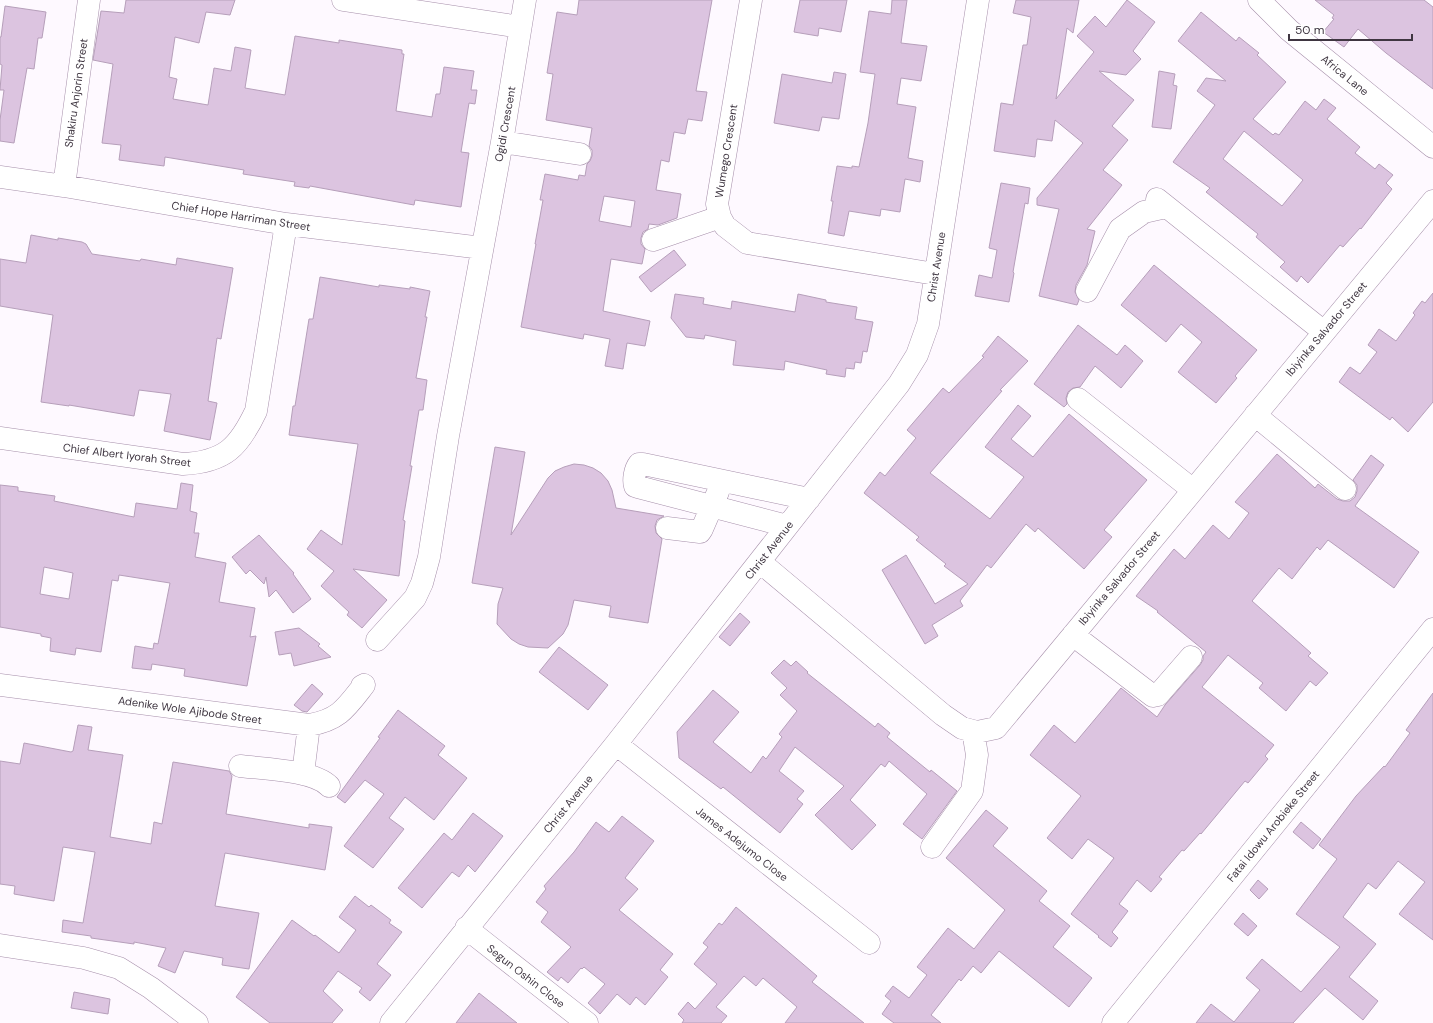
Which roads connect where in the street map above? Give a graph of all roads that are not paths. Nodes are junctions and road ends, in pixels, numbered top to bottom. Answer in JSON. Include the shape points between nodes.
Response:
{"nodes":[{"id":1,"x":89,"y":0,"type":"edge"},
{"id":2,"x":343,"y":0,"type":"edge"},
{"id":3,"x":525,"y":0,"type":"edge"},
{"id":4,"x":751,"y":0,"type":"edge"},
{"id":5,"x":978,"y":0,"type":"edge"},
{"id":6,"x":1259,"y":0,"type":"edge"},
{"id":7,"x":520,"y":27,"type":"junction"},
{"id":8,"x":502,"y":142,"type":"junction"},
{"id":9,"x":1433,"y":147,"type":"edge"},
{"id":10,"x":580,"y":154,"type":"dead end"},
{"id":11,"x":0,"y":178,"type":"edge"},
{"id":12,"x":64,"y":186,"type":"junction"},
{"id":13,"x":1433,"y":202,"type":"edge"},
{"id":14,"x":720,"y":217,"type":"junction"},
{"id":15,"x":286,"y":224,"type":"junction"},
{"id":16,"x":653,"y":240,"type":"dead end"},
{"id":17,"x":482,"y":248,"type":"junction"},
{"id":18,"x":935,"y":274,"type":"junction"},
{"id":19,"x":1087,"y":291,"type":"dead end"},
{"id":20,"x":1324,"y":332,"type":"junction"},
{"id":21,"x":1078,"y":399,"type":"dead end"},
{"id":22,"x":1255,"y":415,"type":"junction"},
{"id":23,"x":0,"y":438,"type":"edge"},
{"id":24,"x":724,"y":480,"type":"junction"},
{"id":25,"x":1193,"y":490,"type":"junction"},
{"id":26,"x":1345,"y":490,"type":"dead end"},
{"id":27,"x":809,"y":498,"type":"junction"},
{"id":28,"x":712,"y":506,"type":"junction"},
{"id":29,"x":788,"y":526,"type":"junction"},
{"id":30,"x":667,"y":528,"type":"dead end"},
{"id":31,"x":760,"y":562,"type":"junction"},
{"id":32,"x":1433,"y":629,"type":"edge"},
{"id":33,"x":1073,"y":635,"type":"junction"},
{"id":34,"x":377,"y":640,"type":"dead end"},
{"id":35,"x":1191,"y":657,"type":"dead end"},
{"id":36,"x":0,"y":685,"type":"edge"},
{"id":37,"x":362,"y":686,"type":"dead end"},
{"id":38,"x":309,"y":725,"type":"junction"},
{"id":39,"x":974,"y":731,"type":"junction"},
{"id":40,"x":616,"y":744,"type":"junction"},
{"id":41,"x":240,"y":766,"type":"dead end"},
{"id":42,"x":303,"y":774,"type":"junction"},
{"id":43,"x":329,"y":786,"type":"dead end"},
{"id":44,"x":932,"y":847,"type":"dead end"},
{"id":45,"x":466,"y":928,"type":"junction"},
{"id":46,"x":868,"y":943,"type":"dead end"},
{"id":47,"x":0,"y":945,"type":"edge"},
{"id":48,"x":197,"y":1023,"type":"edge"},
{"id":49,"x":391,"y":1023,"type":"edge"},
{"id":50,"x":587,"y":1023,"type":"edge"},
{"id":51,"x":1113,"y":1023,"type":"edge"}],
"edges":[{"from":1,"to":12,"type":"street","name":"Shakiru Anjorin Street"},
{"from":2,"to":7,"type":"street"},
{"from":3,"to":7,"type":"street","name":"Ogidi Crescent"},
{"from":4,"to":14,"type":"street","name":"Wumego Crescent","via":[[717,204]]},
{"from":5,"to":18,"type":"street","name":"Christ Avenue"},
{"from":6,"to":9,"type":"street","name":"Africa Lane","via":[[1289,30]]},
{"from":7,"to":8,"type":"street","name":"Ogidi Crescent"},
{"from":8,"to":10,"type":"street"},
{"from":8,"to":17,"type":"street","name":"Ogidi Crescent"},
{"from":11,"to":12,"type":"street","name":"Chief Hope Harriman Street"},
{"from":12,"to":15,"type":"street","name":"Chief Hope Harriman Street"},
{"from":13,"to":20,"type":"street","name":"Ibiyinka Salvador Street"},
{"from":14,"to":16,"type":"street"},
{"from":14,"to":18,"type":"street","via":[[725,226],[747,243]]},
{"from":15,"to":17,"type":"street","name":"Chief Hope Harriman Street"},
{"from":15,"to":23,"type":"street","name":"Chief Albert Iyorah Street","via":[[256,411],[246,432],[234,447],[213,460],[183,464]]},
{"from":17,"to":34,"type":"street","name":"Ogidi Crescent","via":[[422,583],[415,598]]},
{"from":18,"to":27,"type":"street","name":"Christ Avenue","via":[[928,324],[917,355],[899,384]]},
{"from":19,"to":20,"type":"street","via":[[1120,229],[1162,203]]},
{"from":20,"to":22,"type":"street","name":"Ibiyinka Salvador Street"},
{"from":21,"to":25,"type":"street"},
{"from":22,"to":25,"type":"street","name":"Ibiyinka Salvador Street"},
{"from":22,"to":26,"type":"street"},
{"from":24,"to":27,"type":"street"},
{"from":24,"to":28,"type":"street"},
{"from":24,"to":28,"type":"street","via":[[643,464],[637,467],[635,486]]},
{"from":25,"to":33,"type":"street","name":"Ibiyinka Salvador Street"},
{"from":27,"to":29,"type":"street","name":"Christ Avenue"},
{"from":28,"to":29,"type":"street"},
{"from":28,"to":30,"type":"street","via":[[700,532]]},
{"from":29,"to":31,"type":"street","name":"Christ Avenue"},
{"from":31,"to":39,"type":"street","name":"Ibiyinka Salvador Street","via":[[943,715],[962,728]]},
{"from":31,"to":40,"type":"street","name":"Christ Avenue"},
{"from":32,"to":51,"type":"street","name":"Fatai Idowu Arobieke Street"},
{"from":33,"to":35,"type":"street","via":[[1153,696],[1158,695]]},
{"from":33,"to":39,"type":"street","name":"Ibiyinka Salvador Street","via":[[996,728]]},
{"from":36,"to":38,"type":"street","name":"Adenike Wole Ajibode Street"},
{"from":37,"to":38,"type":"street","name":"Adenike Wole Ajibode Street","via":[[364,685],[342,712],[322,723]]},
{"from":38,"to":42,"type":"street"},
{"from":39,"to":44,"type":"street","via":[[977,755],[972,791]]},
{"from":40,"to":45,"type":"street","name":"Christ Avenue"},
{"from":40,"to":46,"type":"street","name":"James Adejumo Close"},
{"from":41,"to":42,"type":"street"},
{"from":42,"to":43,"type":"street","via":[[324,781]]},
{"from":45,"to":49,"type":"street","name":"Christ Avenue"},
{"from":45,"to":50,"type":"street","name":"Segun Oshin Close"},
{"from":47,"to":48,"type":"street","via":[[84,958],[119,968],[151,988]]}]}
